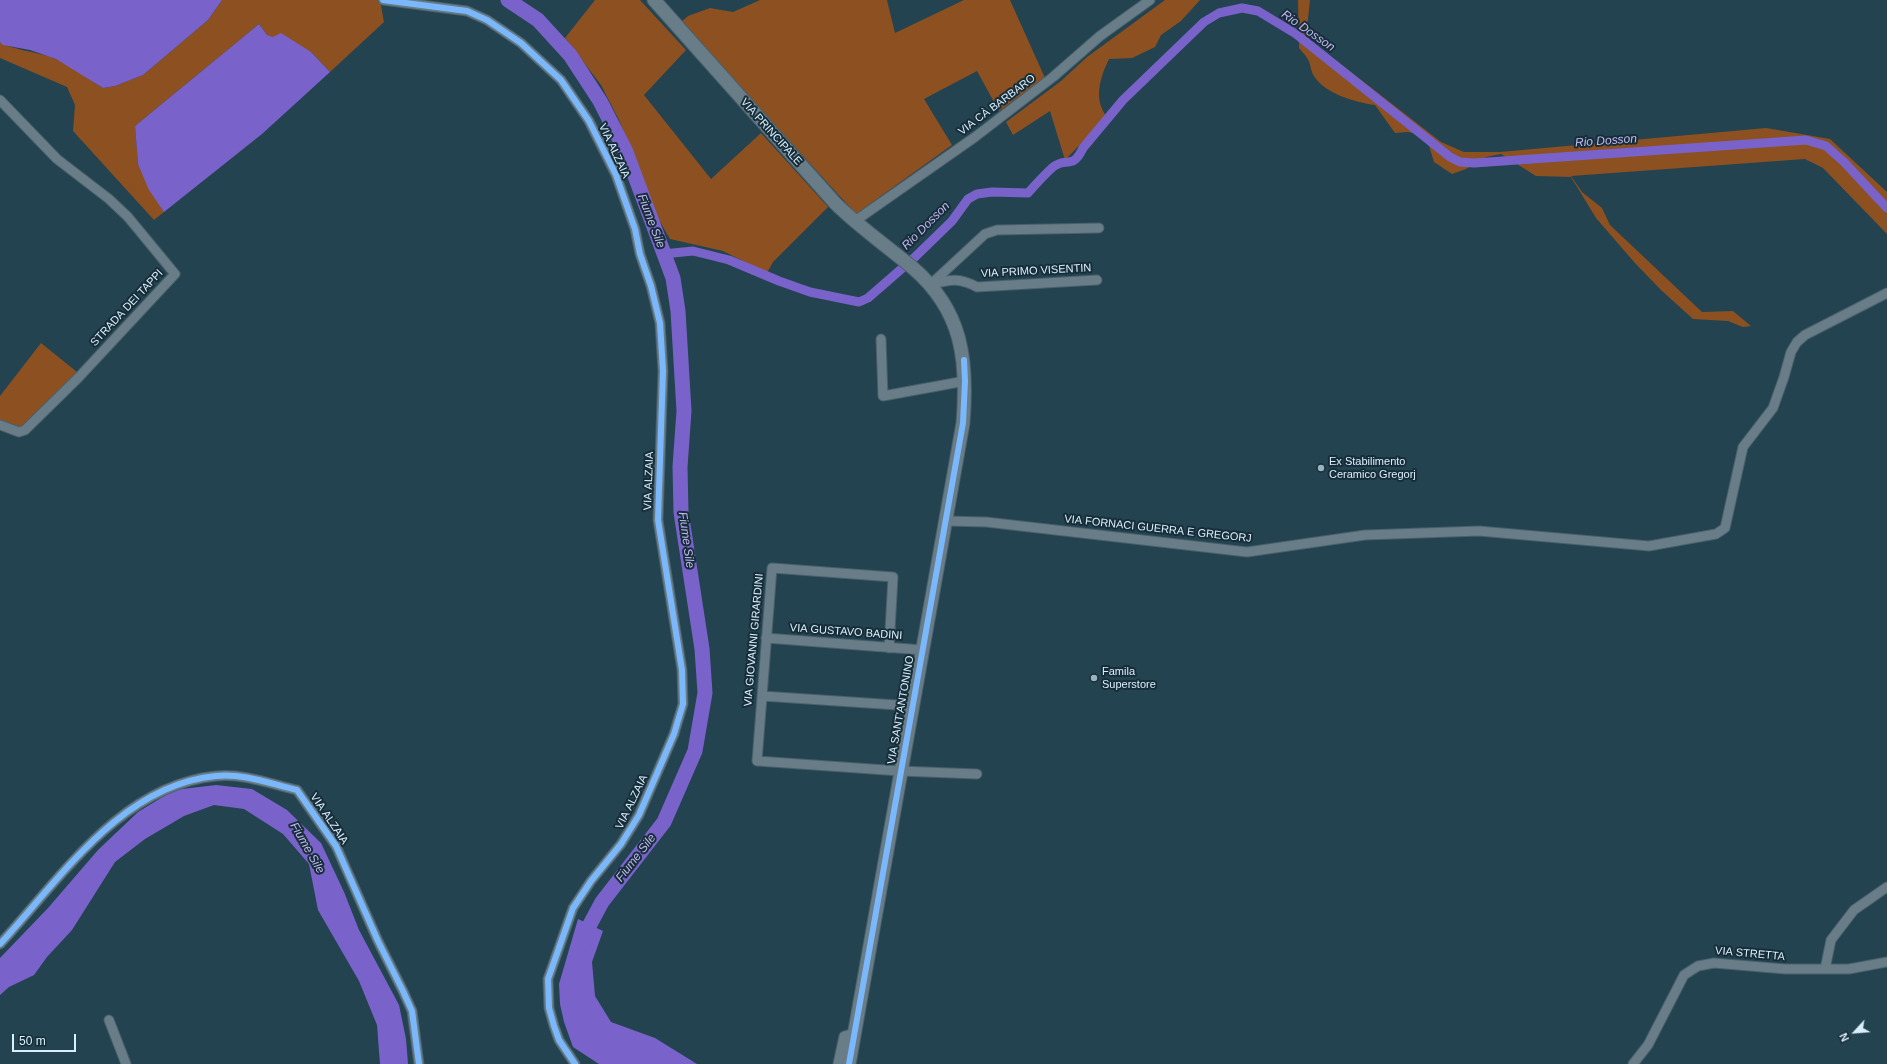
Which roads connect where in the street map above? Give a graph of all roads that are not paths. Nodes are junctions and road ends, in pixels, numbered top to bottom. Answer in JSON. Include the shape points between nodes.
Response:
{"nodes":[{"id":1,"x":383,"y":0,"type":"edge"},
{"id":2,"x":654,"y":0,"type":"edge"},
{"id":3,"x":1150,"y":0,"type":"edge"},
{"id":4,"x":0,"y":100,"type":"edge"},
{"id":5,"x":854,"y":221,"type":"junction"},
{"id":6,"x":1099,"y":228,"type":"dead end"},
{"id":7,"x":896,"y":255,"type":"joint"},
{"id":8,"x":1098,"y":280,"type":"dead end"},
{"id":9,"x":930,"y":285,"type":"junction"},
{"id":10,"x":1887,"y":292,"type":"edge"},
{"id":11,"x":881,"y":339,"type":"dead end"},
{"id":12,"x":965,"y":381,"type":"junction"},
{"id":13,"x":0,"y":425,"type":"edge"},
{"id":14,"x":946,"y":521,"type":"junction"},
{"id":15,"x":766,"y":638,"type":"junction"},
{"id":16,"x":889,"y":648,"type":"junction"},
{"id":17,"x":923,"y":650,"type":"junction"},
{"id":18,"x":762,"y":696,"type":"junction"},
{"id":19,"x":912,"y":706,"type":"junction"},
{"id":20,"x":900,"y":772,"type":"junction"},
{"id":21,"x":977,"y":774,"type":"dead end"},
{"id":22,"x":1887,"y":887,"type":"edge"},
{"id":23,"x":0,"y":944,"type":"edge"},
{"id":24,"x":1887,"y":962,"type":"edge"},
{"id":25,"x":1826,"y":969,"type":"junction"},
{"id":26,"x":109,"y":1020,"type":"dead end"},
{"id":27,"x":855,"y":1033,"type":"junction"},
{"id":28,"x":126,"y":1064,"type":"edge"},
{"id":29,"x":419,"y":1064,"type":"edge"},
{"id":30,"x":575,"y":1064,"type":"edge"},
{"id":31,"x":838,"y":1064,"type":"edge"},
{"id":32,"x":849,"y":1064,"type":"edge"},
{"id":33,"x":1633,"y":1064,"type":"edge"}],
"edges":[{"from":1,"to":30,"type":"street","name":"VIA ALZAIA","via":[[468,11],[487,20],[521,43],[566,85],[589,121],[616,175],[660,323],[663,371],[658,520],[682,670],[683,704],[674,734],[639,815],[621,844],[573,908],[548,979],[549,1008],[554,1026],[559,1040]]},
{"from":2,"to":5,"type":"main road","name":"VIA PRINCIPALE","via":[[835,203]]},
{"from":3,"to":5,"type":"street","name":"VIA CÀ BARBARO","via":[[1100,36],[1053,77],[975,137]]},
{"from":4,"to":13,"type":"street","name":"STRADA DEI TAPPI","via":[[57,159],[109,199],[175,274],[79,377],[25,430],[19,432]]},
{"from":5,"to":7,"type":"main road","name":"VIA PRINCIPALE"},
{"from":6,"to":9,"type":"street","via":[[997,230],[985,234]]},
{"from":7,"to":9,"type":"main road","name":"VIA SANT'ANTONINO"},
{"from":8,"to":9,"type":"street","name":"VIA PRIMO VISENTIN","via":[[977,287],[965,280],[957,279]]},
{"from":9,"to":12,"type":"main road","name":"VIA SANT'ANTONINO","via":[[945,306],[958,332]]},
{"from":10,"to":14,"type":"street","name":"VIA FORNACI GUERRA E GREGORJ","via":[[1805,335],[1797,342],[1791,352],[1773,408],[1743,446],[1725,528],[1716,534],[1649,546],[1479,531],[1365,535],[1247,552],[986,522]]},
{"from":11,"to":12,"type":"street","via":[[883,396]]},
{"from":12,"to":14,"type":"main road","name":"VIA SANT'ANTONINO","via":[[963,423]]},
{"from":14,"to":17,"type":"main road","name":"VIA SANT'ANTONINO"},
{"from":15,"to":16,"type":"street","name":"VIA GUSTAVO BADINI"},
{"from":15,"to":16,"type":"street","name":"VIA GIOVANNI GIRARDINI","via":[[772,568],[893,577]]},
{"from":15,"to":18,"type":"street","name":"VIA GIOVANNI GIRARDINI"},
{"from":16,"to":17,"type":"street","name":"VIA GUSTAVO BADINI"},
{"from":17,"to":19,"type":"main road","name":"VIA SANT'ANTONINO"},
{"from":18,"to":19,"type":"street"},
{"from":18,"to":20,"type":"street","name":"VIA GIOVANNI GIRARDINI","via":[[756,761]]},
{"from":19,"to":20,"type":"main road","name":"VIA SANT'ANTONINO"},
{"from":20,"to":21,"type":"street","name":"VIA SANT'ANTONINO"},
{"from":20,"to":27,"type":"main road","name":"VIA SANT'ANTONINO"},
{"from":22,"to":25,"type":"street","via":[[1854,910],[1831,940]]},
{"from":23,"to":29,"type":"street","name":"VIA ALZAIA","via":[[81,854],[125,814],[154,794],[190,780],[218,775],[256,780],[296,790],[336,846],[409,1005]]},
{"from":24,"to":25,"type":"street","name":"VIA STRETTA","via":[[1849,969]]},
{"from":25,"to":33,"type":"street","name":"VIA STRETTA","via":[[1785,969],[1714,963],[1698,966],[1684,975],[1648,1045]]},
{"from":26,"to":28,"type":"street"},
{"from":27,"to":31,"type":"street","via":[[844,1036]]},
{"from":27,"to":32,"type":"main road","name":"VIA SANT'ANTONINO"}]}
